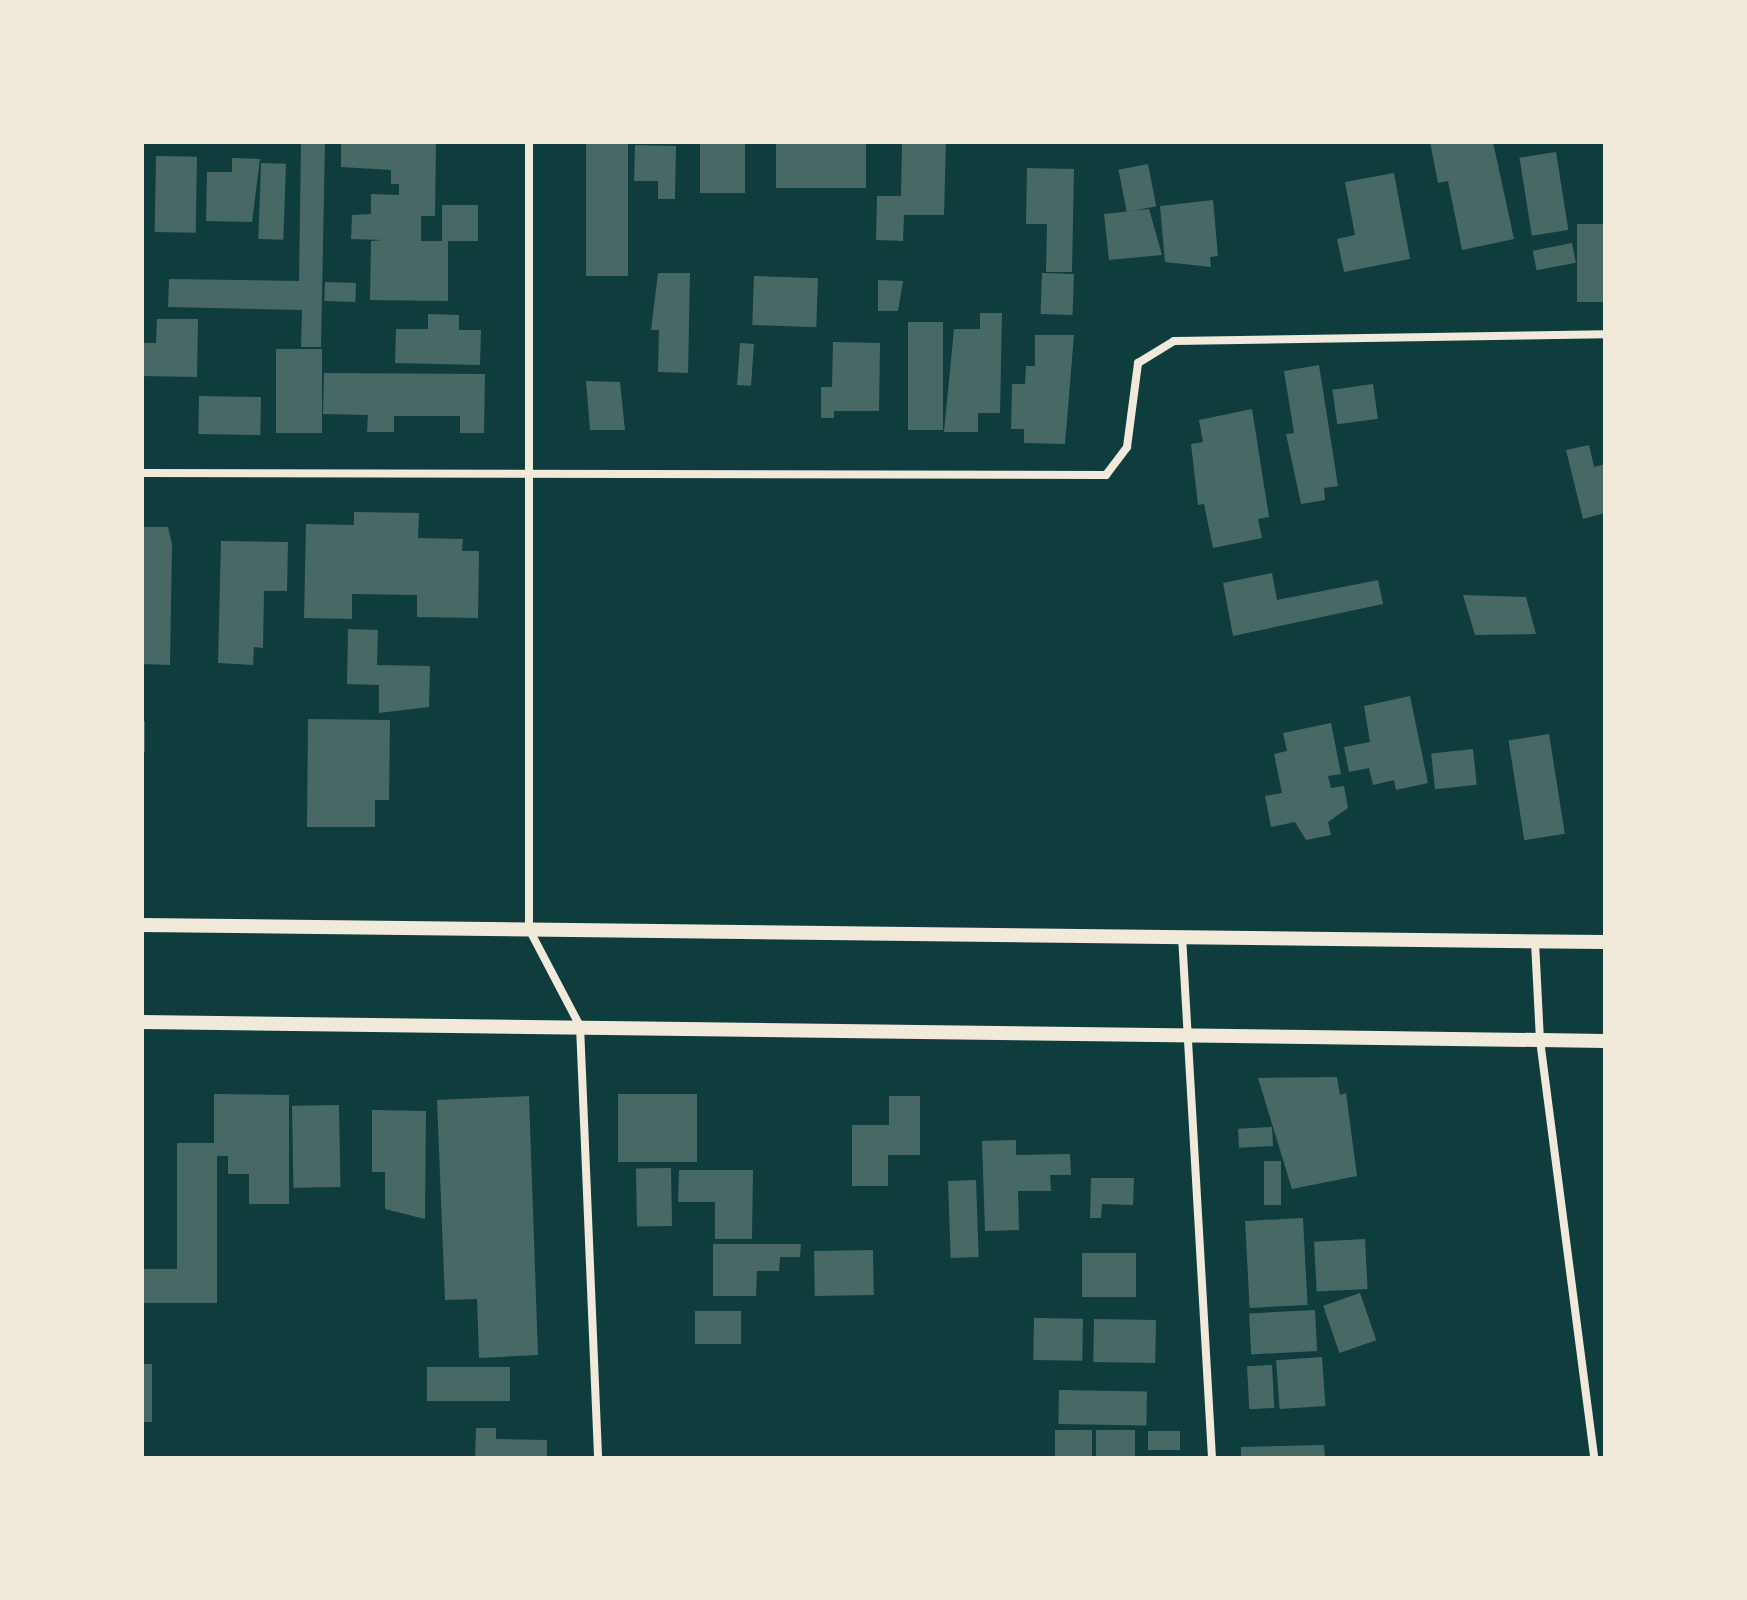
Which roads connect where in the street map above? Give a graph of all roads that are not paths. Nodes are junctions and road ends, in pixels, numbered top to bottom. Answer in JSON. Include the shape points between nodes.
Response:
{"nodes":[{"id":1,"x":529,"y":142,"type":"edge"},
{"id":2,"x":1605,"y":334,"type":"edge"},
{"id":3,"x":142,"y":473,"type":"edge"},
{"id":4,"x":529,"y":479,"type":"junction"},
{"id":5,"x":142,"y":925,"type":"edge"},
{"id":6,"x":529,"y":929,"type":"junction"},
{"id":7,"x":1182,"y":935,"type":"junction"},
{"id":8,"x":1535,"y":942,"type":"junction"},
{"id":9,"x":1605,"y":942,"type":"edge"},
{"id":10,"x":142,"y":1022,"type":"edge"},
{"id":11,"x":580,"y":1026,"type":"junction"},
{"id":12,"x":1188,"y":1037,"type":"junction"},
{"id":13,"x":1540,"y":1040,"type":"junction"},
{"id":14,"x":1605,"y":1041,"type":"edge"},
{"id":15,"x":598,"y":1458,"type":"edge"},
{"id":16,"x":1212,"y":1458,"type":"edge"},
{"id":17,"x":1594,"y":1458,"type":"edge"}],
"edges":[{"from":1,"to":4,"type":"street"},
{"from":2,"to":4,"type":"street","via":[[1174,341],[1138,363],[1127,447],[1106,475]]},
{"from":3,"to":4,"type":"street"},
{"from":4,"to":6,"type":"street"},
{"from":5,"to":6,"type":"street"},
{"from":6,"to":7,"type":"street"},
{"from":6,"to":11,"type":"street"},
{"from":7,"to":8,"type":"street"},
{"from":7,"to":12,"type":"street"},
{"from":8,"to":9,"type":"street"},
{"from":8,"to":13,"type":"street"},
{"from":10,"to":11,"type":"street"},
{"from":11,"to":12,"type":"street"},
{"from":11,"to":15,"type":"street"},
{"from":12,"to":13,"type":"street"},
{"from":12,"to":16,"type":"street"},
{"from":13,"to":14,"type":"street"},
{"from":13,"to":17,"type":"street"}]}
